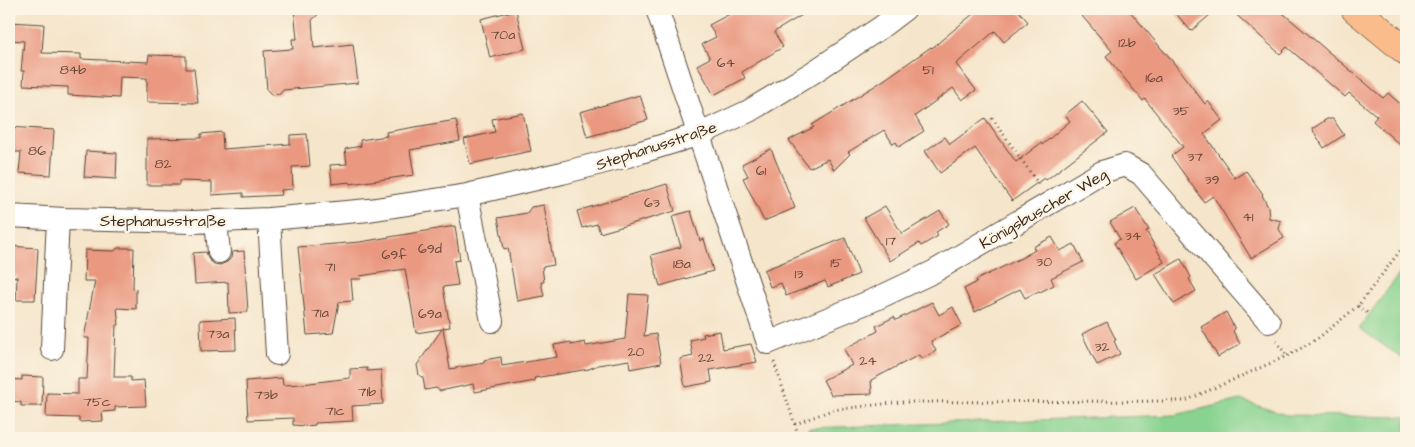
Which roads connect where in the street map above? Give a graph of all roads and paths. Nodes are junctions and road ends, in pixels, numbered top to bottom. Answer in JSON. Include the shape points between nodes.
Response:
{"nodes":[{"id":1,"x":657,"y":9,"type":"edge"},
{"id":2,"x":905,"y":9,"type":"edge"},
{"id":3,"x":1355,"y":9,"type":"edge"},
{"id":4,"x":1406,"y":51,"type":"edge"},
{"id":5,"x":992,"y":118,"type":"dead end"},
{"id":6,"x":700,"y":134,"type":"junction"},
{"id":7,"x":467,"y":195,"type":"junction"},
{"id":8,"x":1051,"y":203,"type":"junction"},
{"id":9,"x":9,"y":216,"type":"edge"},
{"id":10,"x":58,"y":219,"type":"junction"},
{"id":11,"x":269,"y":219,"type":"junction"},
{"id":12,"x":216,"y":221,"type":"junction"},
{"id":13,"x":1406,"y":243,"type":"edge"},
{"id":14,"x":219,"y":252,"type":"dead end"},
{"id":15,"x":1358,"y":306,"type":"junction"},
{"id":16,"x":1369,"y":314,"type":"dead end"},
{"id":17,"x":492,"y":321,"type":"dead end"},
{"id":18,"x":1269,"y":322,"type":"dead end"},
{"id":19,"x":768,"y":343,"type":"junction"},
{"id":20,"x":52,"y":349,"type":"dead end"},
{"id":21,"x":277,"y":354,"type":"dead end"},
{"id":22,"x":795,"y":424,"type":"junction"},
{"id":23,"x":799,"y":437,"type":"dead end"}],
"edges":[{"from":1,"to":6,"type":"street"},
{"from":2,"to":6,"type":"street","name":"Stephanusstraße","via":[[812,73],[749,111]]},
{"from":3,"to":4,"type":"main road"},
{"from":5,"to":8,"type":"path"},
{"from":6,"to":7,"type":"street","name":"Stephanusstraße","via":[[562,174]]},
{"from":6,"to":19,"type":"street"},
{"from":7,"to":11,"type":"street","name":"Stephanusstraße","via":[[369,210]]},
{"from":7,"to":17,"type":"street"},
{"from":8,"to":18,"type":"street","name":"Königsbuscher Weg","via":[[1102,172],[1125,165],[1141,174]]},
{"from":8,"to":19,"type":"street","name":"Königsbuscher Weg","via":[[933,272]]},
{"from":9,"to":10,"type":"street","name":"Stephanusstraße"},
{"from":10,"to":12,"type":"street","name":"Stephanusstraße"},
{"from":10,"to":20,"type":"street"},
{"from":11,"to":12,"type":"street","name":"Stephanusstraße"},
{"from":11,"to":21,"type":"street"},
{"from":12,"to":14,"type":"street"},
{"from":13,"to":15,"type":"path"},
{"from":15,"to":16,"type":"path"},
{"from":15,"to":22,"type":"path","via":[[1317,340],[1185,401],[901,402],[832,410]]},
{"from":19,"to":22,"type":"path"},
{"from":22,"to":23,"type":"path"}]}
